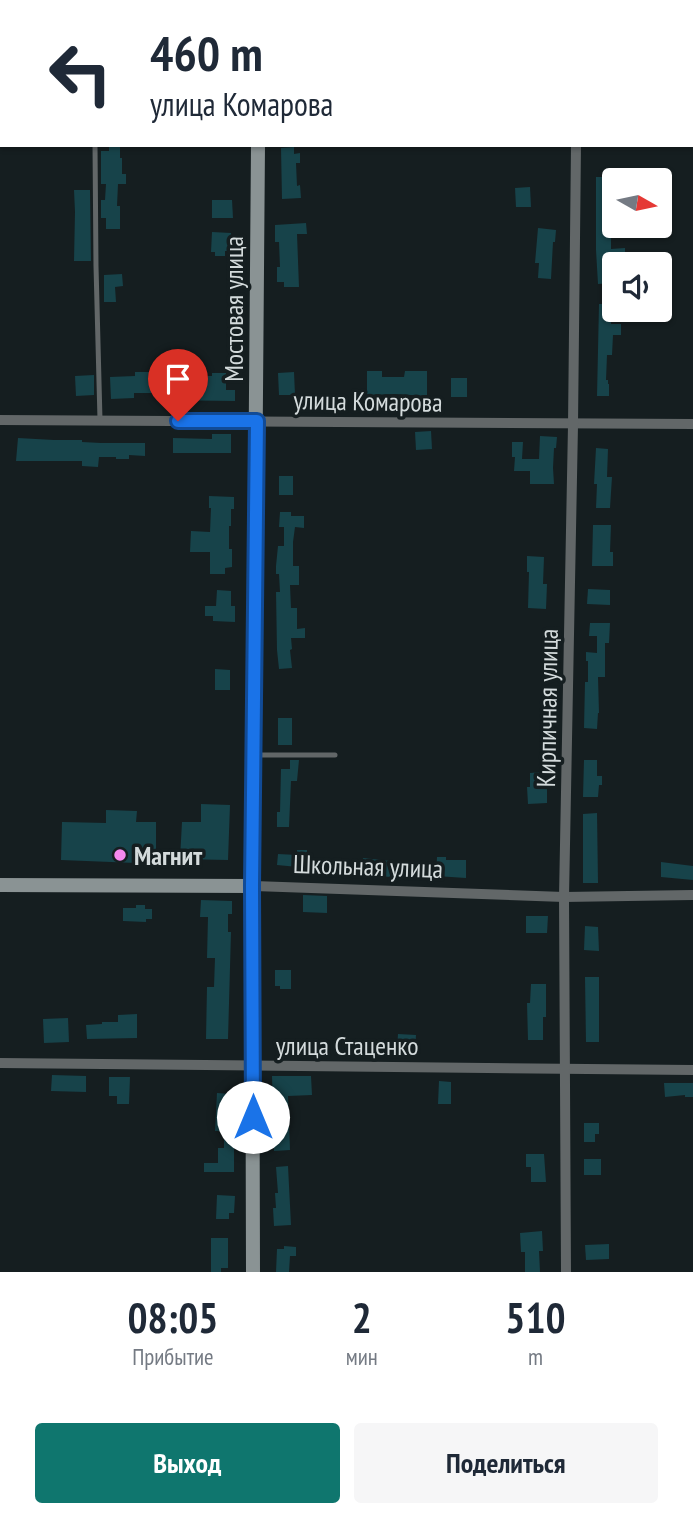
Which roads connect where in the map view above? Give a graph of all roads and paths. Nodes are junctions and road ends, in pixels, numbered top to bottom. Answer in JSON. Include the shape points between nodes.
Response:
{"nodes":[{"id":1,"x":95,"y":147,"type":"edge"},
{"id":2,"x":258,"y":147,"type":"edge"},
{"id":3,"x":576,"y":147,"type":"edge"},
{"id":4,"x":0,"y":420,"type":"edge"},
{"id":5,"x":100,"y":420,"type":"junction"},
{"id":6,"x":257,"y":421,"type":"junction"},
{"id":7,"x":693,"y":424,"type":"edge"},
{"id":8,"x":573,"y":425,"type":"junction"},
{"id":9,"x":253,"y":755,"type":"junction"},
{"id":10,"x":335,"y":755,"type":"dead end"},
{"id":11,"x":0,"y":885,"type":"edge"},
{"id":12,"x":252,"y":886,"type":"junction"},
{"id":13,"x":693,"y":895,"type":"edge"},
{"id":14,"x":564,"y":897,"type":"junction"},
{"id":15,"x":0,"y":1063,"type":"edge"},
{"id":16,"x":253,"y":1066,"type":"junction"},
{"id":17,"x":564,"y":1068,"type":"junction"},
{"id":18,"x":693,"y":1070,"type":"edge"},
{"id":19,"x":253,"y":1272,"type":"edge"},
{"id":20,"x":566,"y":1272,"type":"edge"}],
"edges":[{"from":1,"to":5,"type":"lane"},
{"from":2,"to":6,"type":"street","name":"Мостовая улица"},
{"from":3,"to":8,"type":"street","name":"Кирпичная улица"},
{"from":4,"to":5,"type":"street","name":"улица Комарова"},
{"from":5,"to":6,"type":"street","name":"улица Комарова"},
{"from":6,"to":8,"type":"street","name":"улица Комарова"},
{"from":6,"to":9,"type":"street","name":"Мостовая улица"},
{"from":7,"to":8,"type":"street","name":"улица Комарова"},
{"from":8,"to":14,"type":"street","name":"Кирпичная улица"},
{"from":9,"to":10,"type":"lane"},
{"from":9,"to":12,"type":"street","name":"Мостовая улица"},
{"from":11,"to":12,"type":"street","name":"Школьная улица"},
{"from":12,"to":14,"type":"street","name":"Школьная улица"},
{"from":12,"to":16,"type":"street","name":"Мостовая улица"},
{"from":13,"to":14,"type":"street","name":"Школьная улица"},
{"from":14,"to":17,"type":"street","name":"Кирпичная улица"},
{"from":15,"to":16,"type":"street","name":"улица Стаценко"},
{"from":16,"to":17,"type":"street","name":"улица Стаценко"},
{"from":16,"to":19,"type":"street","name":"Мостовая улица"},
{"from":17,"to":18,"type":"street","name":"улица Стаценко"},
{"from":17,"to":20,"type":"street","name":"Кирпичная улица"}]}
